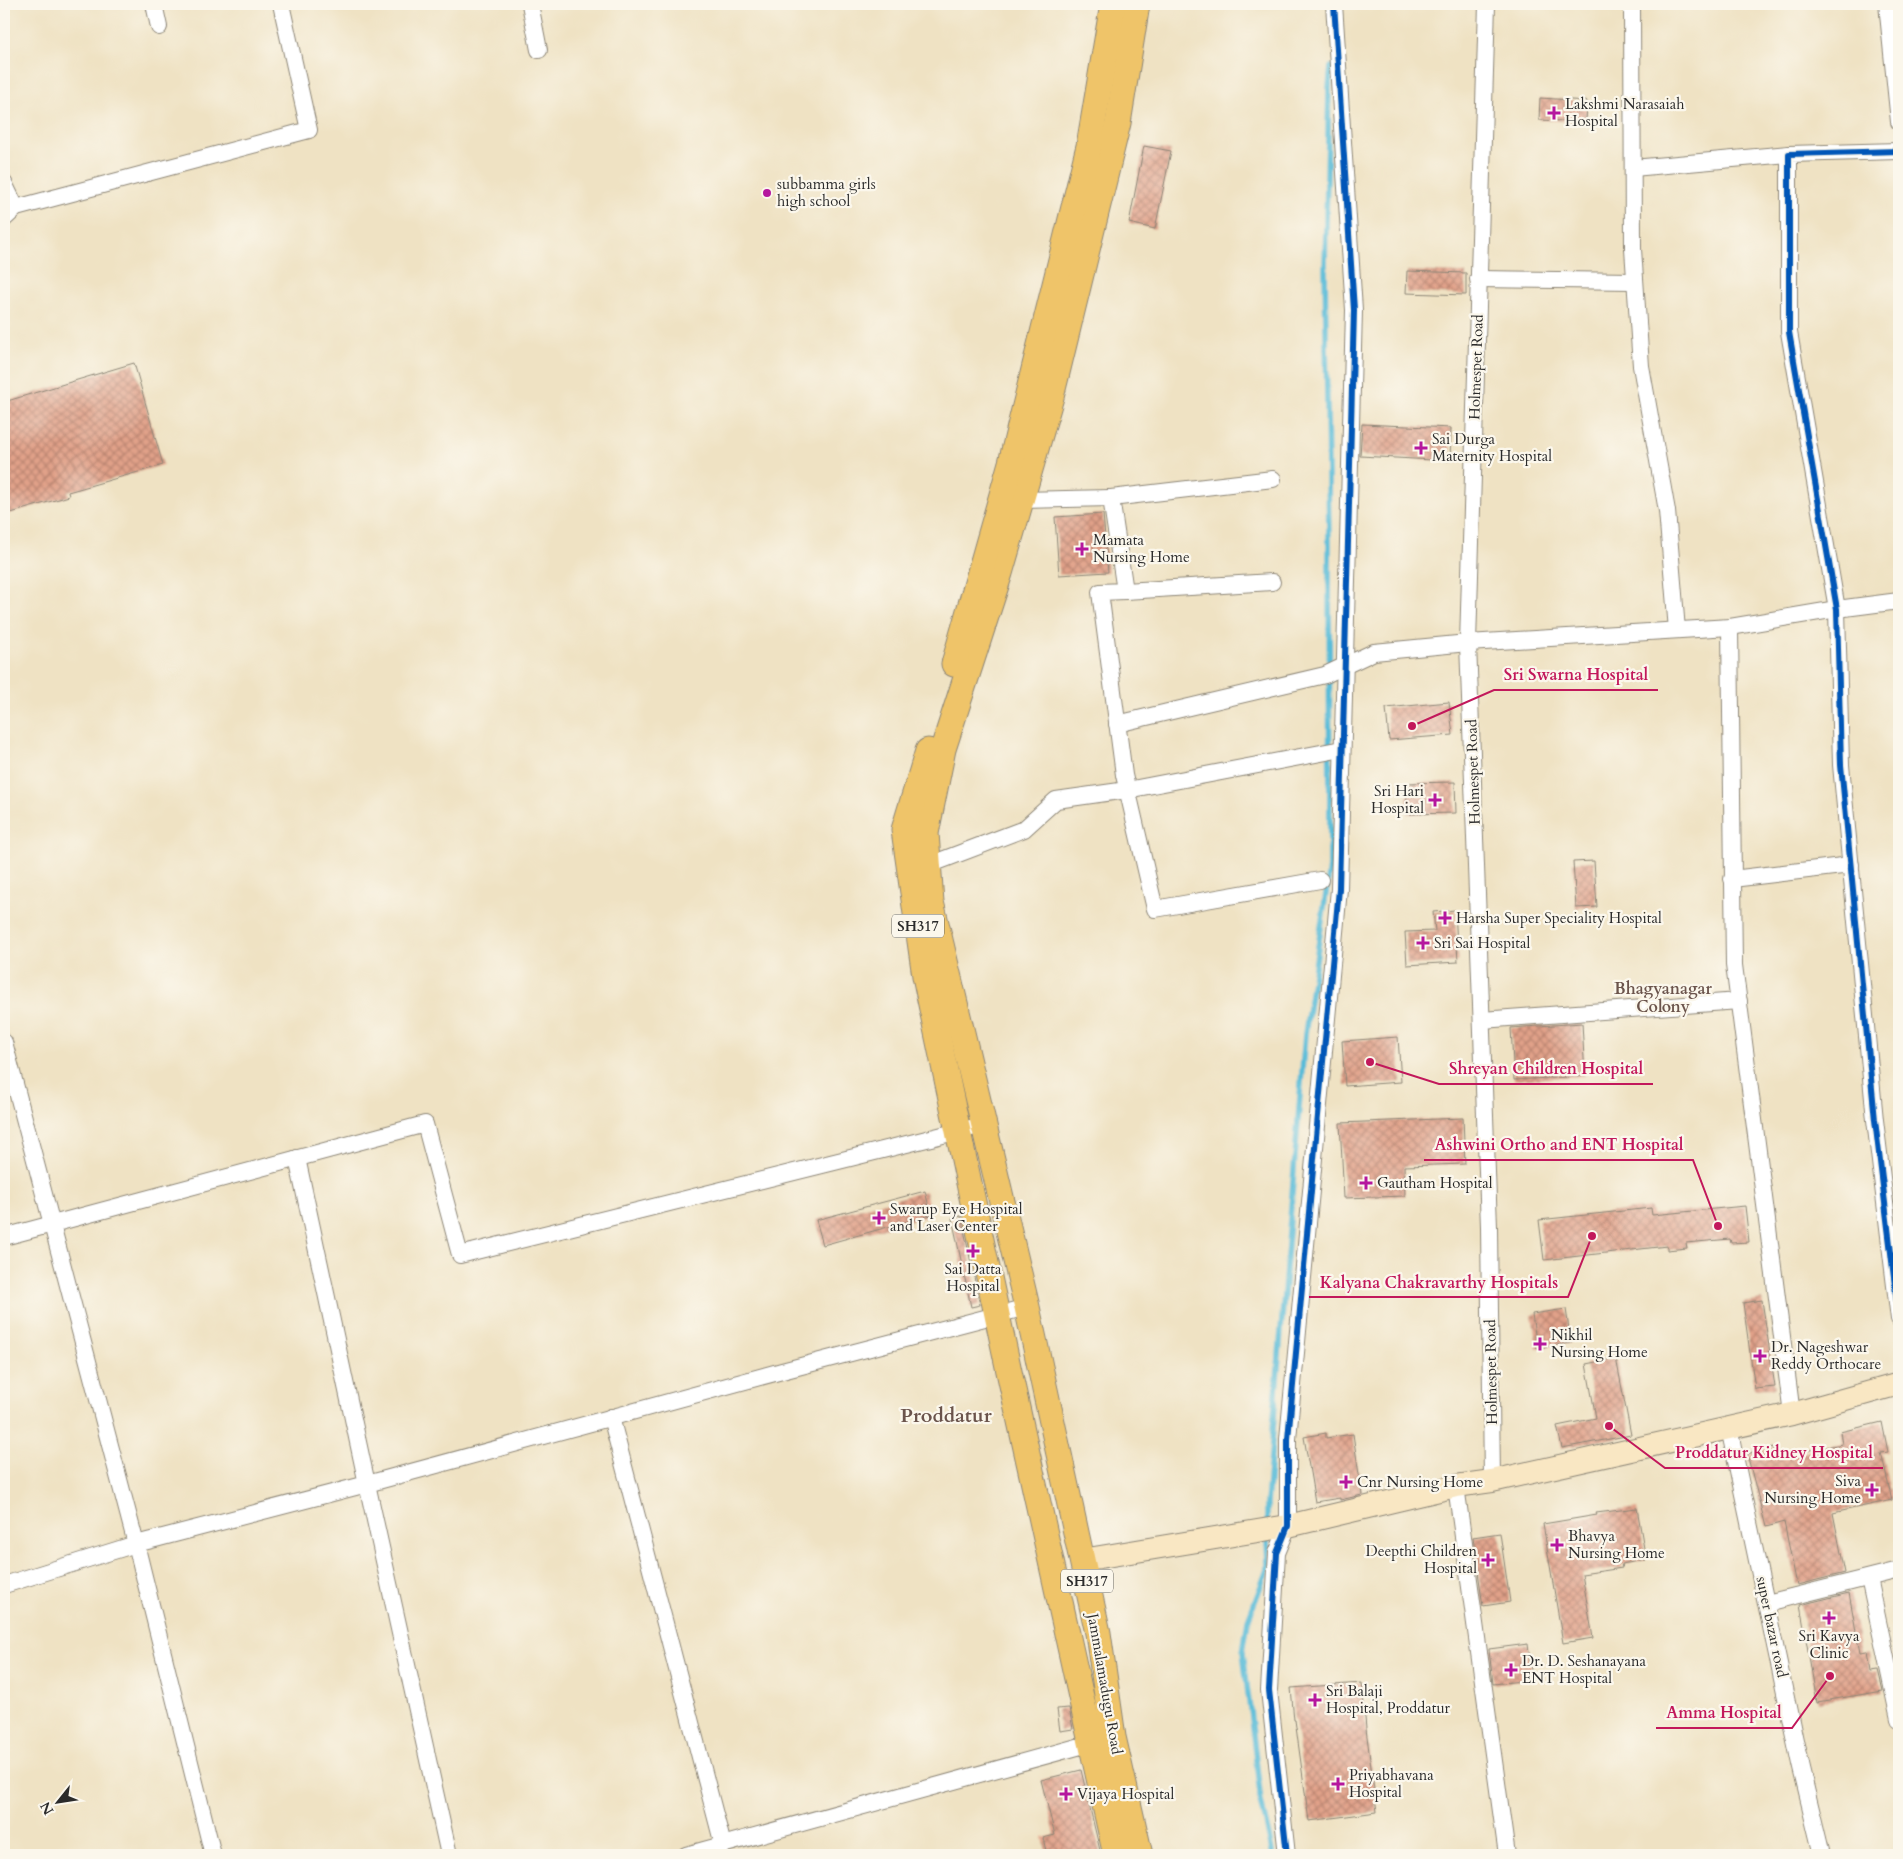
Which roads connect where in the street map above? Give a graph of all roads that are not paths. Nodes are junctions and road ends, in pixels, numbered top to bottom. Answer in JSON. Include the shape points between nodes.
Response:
{"nodes":[{"id":1,"x":154,"y":4,"type":"edge"},
{"id":2,"x":281,"y":4,"type":"edge"},
{"id":3,"x":530,"y":4,"type":"edge"},
{"id":4,"x":1113,"y":4,"type":"edge"},
{"id":5,"x":1137,"y":4,"type":"edge"},
{"id":6,"x":1334,"y":4,"type":"edge"},
{"id":7,"x":1487,"y":4,"type":"edge"},
{"id":8,"x":1632,"y":4,"type":"edge"},
{"id":9,"x":1888,"y":4,"type":"edge"},
{"id":10,"x":159,"y":27,"type":"dead end"},
{"id":11,"x":539,"y":50,"type":"dead end"},
{"id":12,"x":1898,"y":97,"type":"edge"},
{"id":13,"x":1899,"y":122,"type":"edge"},
{"id":14,"x":1899,"y":151,"type":"edge"},
{"id":15,"x":1789,"y":154,"type":"junction"},
{"id":16,"x":1633,"y":168,"type":"junction"},
{"id":17,"x":4,"y":183,"type":"edge"},
{"id":18,"x":16,"y":208,"type":"junction"},
{"id":19,"x":4,"y":219,"type":"edge"},
{"id":20,"x":1478,"y":280,"type":"junction"},
{"id":21,"x":1635,"y":281,"type":"junction"},
{"id":22,"x":1273,"y":479,"type":"dead end"},
{"id":23,"x":1112,"y":498,"type":"junction"},
{"id":24,"x":1021,"y":500,"type":"junction"},
{"id":25,"x":1272,"y":582,"type":"dead end"},
{"id":26,"x":1125,"y":591,"type":"junction"},
{"id":27,"x":1899,"y":601,"type":"edge"},
{"id":28,"x":1837,"y":609,"type":"junction"},
{"id":29,"x":1730,"y":627,"type":"junction"},
{"id":30,"x":1677,"y":630,"type":"junction"},
{"id":31,"x":1468,"y":644,"type":"junction"},
{"id":32,"x":1344,"y":666,"type":"junction"},
{"id":33,"x":1117,"y":724,"type":"junction"},
{"id":34,"x":1342,"y":749,"type":"junction"},
{"id":35,"x":1127,"y":790,"type":"junction"},
{"id":36,"x":1851,"y":864,"type":"junction"},
{"id":37,"x":928,"y":865,"type":"junction"},
{"id":38,"x":1732,"y":879,"type":"junction"},
{"id":39,"x":1320,"y":880,"type":"dead end"},
{"id":40,"x":1739,"y":1001,"type":"junction"},
{"id":41,"x":1482,"y":1020,"type":"junction"},
{"id":42,"x":4,"y":1042,"type":"edge"},
{"id":43,"x":983,"y":1125,"type":"junction"},
{"id":44,"x":958,"y":1131,"type":"junction"},
{"id":45,"x":297,"y":1158,"type":"junction"},
{"id":46,"x":52,"y":1224,"type":"junction"},
{"id":47,"x":4,"y":1237,"type":"edge"},
{"id":48,"x":1027,"y":1307,"type":"junction"},
{"id":49,"x":997,"y":1315,"type":"junction"},
{"id":50,"x":1899,"y":1319,"type":"edge"},
{"id":51,"x":1899,"y":1384,"type":"edge"},
{"id":52,"x":1792,"y":1414,"type":"junction"},
{"id":53,"x":611,"y":1417,"type":"junction"},
{"id":54,"x":1729,"y":1428,"type":"junction"},
{"id":55,"x":1492,"y":1481,"type":"junction"},
{"id":56,"x":367,"y":1484,"type":"junction"},
{"id":57,"x":1456,"y":1486,"type":"junction"},
{"id":58,"x":1288,"y":1526,"type":"junction"},
{"id":59,"x":136,"y":1544,"type":"junction"},
{"id":60,"x":1082,"y":1560,"type":"junction"},
{"id":61,"x":1899,"y":1570,"type":"edge"},
{"id":62,"x":1869,"y":1578,"type":"junction"},
{"id":63,"x":4,"y":1585,"type":"edge"},
{"id":64,"x":1767,"y":1603,"type":"junction"},
{"id":65,"x":1899,"y":1719,"type":"edge"},
{"id":66,"x":1102,"y":1740,"type":"junction"},
{"id":67,"x":723,"y":1845,"type":"junction"},
{"id":68,"x":213,"y":1855,"type":"edge"},
{"id":69,"x":449,"y":1855,"type":"edge"},
{"id":70,"x":686,"y":1855,"type":"edge"},
{"id":71,"x":1116,"y":1855,"type":"edge"},
{"id":72,"x":1140,"y":1855,"type":"edge"},
{"id":73,"x":1287,"y":1855,"type":"edge"},
{"id":74,"x":1507,"y":1855,"type":"edge"},
{"id":75,"x":1822,"y":1855,"type":"edge"}],
"edges":[{"from":1,"to":10,"type":"street"},
{"from":2,"to":18,"type":"street","via":[[309,130]]},
{"from":3,"to":11,"type":"street"},
{"from":4,"to":44,"type":"main road","number":"SH317","via":[[1089,146],[1011,463],[904,830],[925,976]]},
{"from":5,"to":24,"type":"main road","number":"SH317","via":[[1118,123],[1051,397]]},
{"from":6,"to":32,"type":"street","via":[[1354,310]]},
{"from":7,"to":20,"type":"street","name":"Holmespet Road"},
{"from":8,"to":16,"type":"street"},
{"from":9,"to":12,"type":"street"},
{"from":12,"to":13,"type":"street"},
{"from":14,"to":15,"type":"street"},
{"from":15,"to":16,"type":"street"},
{"from":15,"to":28,"type":"street","via":[[1789,332]]},
{"from":16,"to":21,"type":"street"},
{"from":17,"to":18,"type":"street"},
{"from":18,"to":19,"type":"street"},
{"from":20,"to":21,"type":"street"},
{"from":20,"to":31,"type":"street","name":"Holmespet Road"},
{"from":21,"to":30,"type":"street","via":[[1641,366],[1667,511]]},
{"from":22,"to":23,"type":"street"},
{"from":23,"to":24,"type":"street"},
{"from":23,"to":26,"type":"street"},
{"from":24,"to":37,"type":"main road","number":"SH317","via":[[943,749],[926,833]]},
{"from":25,"to":26,"type":"street"},
{"from":26,"to":33,"type":"street","via":[[1100,592]]},
{"from":27,"to":28,"type":"street"},
{"from":28,"to":29,"type":"street"},
{"from":28,"to":36,"type":"street","via":[[1841,765]]},
{"from":29,"to":30,"type":"street"},
{"from":29,"to":38,"type":"street"},
{"from":30,"to":31,"type":"street"},
{"from":31,"to":32,"type":"street","via":[[1374,652]]},
{"from":31,"to":41,"type":"street","name":"Holmespet Road"},
{"from":32,"to":33,"type":"street","via":[[1325,675]]},
{"from":32,"to":34,"type":"street"},
{"from":33,"to":35,"type":"street"},
{"from":34,"to":35,"type":"street"},
{"from":34,"to":58,"type":"street","via":[[1339,889],[1288,1439]]},
{"from":35,"to":37,"type":"street","via":[[1056,800],[1024,829]]},
{"from":35,"to":39,"type":"street","via":[[1155,909]]},
{"from":36,"to":38,"type":"street"},
{"from":36,"to":50,"type":"street","via":[[1875,1120]]},
{"from":37,"to":43,"type":"main road","number":"SH317","via":[[931,902]]},
{"from":38,"to":40,"type":"street","via":[[1734,965]]},
{"from":40,"to":41,"type":"street"},
{"from":40,"to":52,"type":"street"},
{"from":41,"to":55,"type":"street","name":"Holmespet Road","via":[[1489,1227]]},
{"from":42,"to":46,"type":"street"},
{"from":43,"to":44,"type":"street"},
{"from":43,"to":48,"type":"main road","number":"SH317"},
{"from":44,"to":45,"type":"street","via":[[460,1255],[425,1124]]},
{"from":44,"to":49,"type":"main road","number":"SH317"},
{"from":45,"to":46,"type":"street"},
{"from":45,"to":56,"type":"street"},
{"from":46,"to":47,"type":"street"},
{"from":46,"to":59,"type":"street"},
{"from":48,"to":49,"type":"street"},
{"from":48,"to":60,"type":"main road","name":"Jammalamadugu Road","number":"SH317"},
{"from":49,"to":53,"type":"street"},
{"from":49,"to":66,"type":"main road","number":"SH317"},
{"from":51,"to":52,"type":"main road"},
{"from":52,"to":54,"type":"main road"},
{"from":53,"to":56,"type":"street"},
{"from":53,"to":67,"type":"street"},
{"from":54,"to":55,"type":"main road"},
{"from":54,"to":64,"type":"street","name":"super bazar road"},
{"from":55,"to":57,"type":"main road"},
{"from":56,"to":59,"type":"street"},
{"from":56,"to":69,"type":"street"},
{"from":57,"to":58,"type":"main road"},
{"from":57,"to":74,"type":"street"},
{"from":58,"to":60,"type":"main road"},
{"from":58,"to":73,"type":"street","via":[[1277,1552],[1269,1690]]},
{"from":59,"to":63,"type":"street"},
{"from":59,"to":68,"type":"street"},
{"from":60,"to":66,"type":"main road","name":"Jammalamadugu Road","number":"SH317","via":[[1098,1633]]},
{"from":61,"to":62,"type":"street"},
{"from":62,"to":64,"type":"street"},
{"from":62,"to":65,"type":"street"},
{"from":64,"to":75,"type":"street","name":"super bazar road"},
{"from":66,"to":67,"type":"street"},
{"from":66,"to":71,"type":"main road","number":"SH317"},
{"from":66,"to":72,"type":"main road","name":"Jammalamadugu Road","number":"SH317"},
{"from":67,"to":70,"type":"street"}]}
